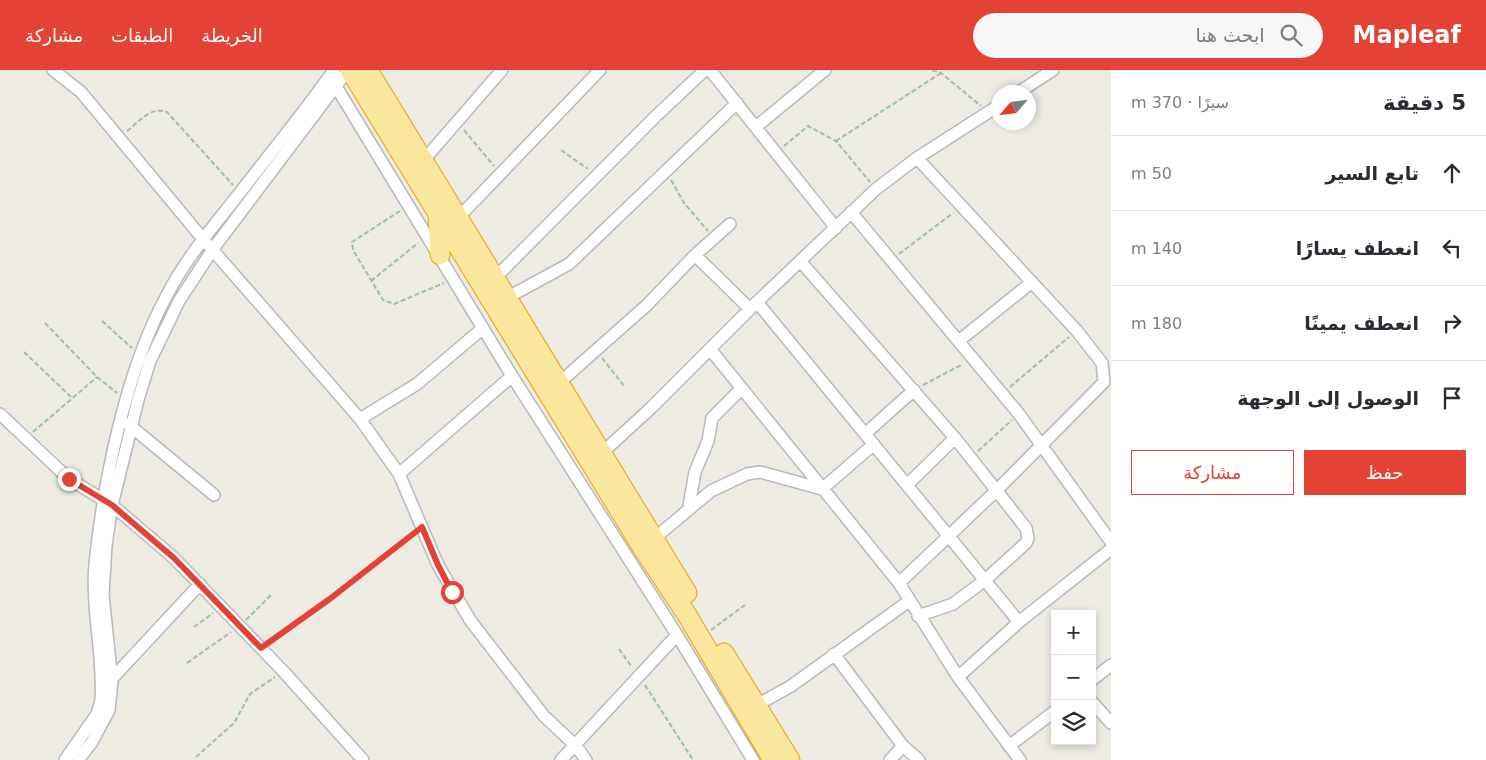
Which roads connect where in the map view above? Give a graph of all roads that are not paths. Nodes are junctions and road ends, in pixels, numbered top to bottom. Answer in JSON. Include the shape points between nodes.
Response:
{"nodes":[{"id":1,"x":53,"y":70,"type":"edge"},
{"id":2,"x":349,"y":70,"type":"edge"},
{"id":3,"x":368,"y":70,"type":"edge"},
{"id":4,"x":502,"y":70,"type":"edge"},
{"id":5,"x":600,"y":70,"type":"edge"},
{"id":6,"x":705,"y":70,"type":"edge"},
{"id":7,"x":710,"y":70,"type":"edge"},
{"id":8,"x":825,"y":70,"type":"edge"},
{"id":9,"x":1053,"y":70,"type":"edge"},
{"id":10,"x":331,"y":75,"type":"edge"},
{"id":11,"x":1030,"y":85,"type":"edge"},
{"id":12,"x":736,"y":103,"type":"junction"},
{"id":13,"x":991,"y":111,"type":"edge"},
{"id":14,"x":757,"y":126,"type":"junction"},
{"id":15,"x":917,"y":158,"type":"junction"},
{"id":16,"x":423,"y":161,"type":"junction"},
{"id":17,"x":851,"y":212,"type":"junction"},
{"id":18,"x":438,"y":215,"type":"junction"},
{"id":19,"x":458,"y":218,"type":"junction"},
{"id":20,"x":730,"y":224,"type":"dead end"},
{"id":21,"x":836,"y":228,"type":"junction"},
{"id":22,"x":203,"y":240,"type":"junction"},
{"id":23,"x":213,"y":250,"type":"junction"},
{"id":24,"x":440,"y":255,"type":"junction"},
{"id":25,"x":695,"y":255,"type":"junction"},
{"id":26,"x":801,"y":262,"type":"junction"},
{"id":27,"x":495,"y":278,"type":"junction"},
{"id":28,"x":1032,"y":282,"type":"junction"},
{"id":29,"x":500,"y":301,"type":"junction"},
{"id":30,"x":753,"y":306,"type":"junction"},
{"id":31,"x":483,"y":328,"type":"junction"},
{"id":32,"x":960,"y":340,"type":"junction"},
{"id":33,"x":710,"y":349,"type":"junction"},
{"id":34,"x":512,"y":376,"type":"junction"},
{"id":35,"x":559,"y":383,"type":"junction"},
{"id":36,"x":741,"y":389,"type":"junction"},
{"id":37,"x":914,"y":390,"type":"junction"},
{"id":38,"x":0,"y":414,"type":"edge"},
{"id":39,"x":360,"y":419,"type":"junction"},
{"id":40,"x":122,"y":420,"type":"junction"},
{"id":41,"x":133,"y":426,"type":"junction"},
{"id":42,"x":866,"y":434,"type":"junction"},
{"id":43,"x":576,"y":438,"type":"junction"},
{"id":44,"x":955,"y":438,"type":"junction"},
{"id":45,"x":874,"y":444,"type":"junction"},
{"id":46,"x":1041,"y":446,"type":"junction"},
{"id":47,"x":559,"y":450,"type":"junction"},
{"id":48,"x":603,"y":452,"type":"junction"},
{"id":49,"x":399,"y":474,"type":"junction"},
{"id":50,"x":907,"y":485,"type":"junction"},
{"id":51,"x":822,"y":489,"type":"junction"},
{"id":52,"x":996,"y":491,"type":"junction"},
{"id":53,"x":214,"y":495,"type":"dead end"},
{"id":54,"x":108,"y":502,"type":"junction"},
{"id":55,"x":690,"y":506,"type":"junction"},
{"id":56,"x":949,"y":535,"type":"junction"},
{"id":57,"x":1111,"y":542,"type":"edge"},
{"id":58,"x":648,"y":543,"type":"junction"},
{"id":59,"x":1111,"y":549,"type":"edge"},
{"id":60,"x":985,"y":580,"type":"junction"},
{"id":61,"x":898,"y":583,"type":"junction"},
{"id":62,"x":200,"y":584,"type":"junction"},
{"id":63,"x":909,"y":602,"type":"junction"},
{"id":64,"x":918,"y":616,"type":"junction"},
{"id":65,"x":1019,"y":622,"type":"junction"},
{"id":66,"x":677,"y":635,"type":"junction"},
{"id":67,"x":834,"y":654,"type":"junction"},
{"id":68,"x":1111,"y":665,"type":"edge"},
{"id":69,"x":1096,"y":677,"type":"edge"},
{"id":70,"x":958,"y":678,"type":"junction"},
{"id":71,"x":107,"y":684,"type":"junction"},
{"id":72,"x":758,"y":705,"type":"junction"},
{"id":73,"x":1096,"y":706,"type":"edge"},
{"id":74,"x":1051,"y":714,"type":"edge"},
{"id":75,"x":1111,"y":723,"type":"edge"},
{"id":76,"x":576,"y":746,"type":"junction"},
{"id":77,"x":903,"y":746,"type":"junction"},
{"id":78,"x":1009,"y":746,"type":"junction"},
{"id":79,"x":65,"y":760,"type":"edge"},
{"id":80,"x":78,"y":760,"type":"edge"},
{"id":81,"x":363,"y":760,"type":"edge"},
{"id":82,"x":561,"y":760,"type":"edge"},
{"id":83,"x":586,"y":760,"type":"edge"},
{"id":84,"x":753,"y":760,"type":"edge"},
{"id":85,"x":773,"y":760,"type":"edge"},
{"id":86,"x":790,"y":760,"type":"edge"},
{"id":87,"x":890,"y":760,"type":"edge"},
{"id":88,"x":919,"y":760,"type":"edge"},
{"id":89,"x":1020,"y":760,"type":"edge"}],
"edges":[{"from":1,"to":22,"type":"street","via":[[81,92]]},
{"from":2,"to":10,"type":"street"},
{"from":2,"to":18,"type":"highway"},
{"from":3,"to":16,"type":"highway"},
{"from":4,"to":16,"type":"street"},
{"from":5,"to":19,"type":"street"},
{"from":6,"to":27,"type":"street"},
{"from":7,"to":12,"type":"street"},
{"from":8,"to":14,"type":"street"},
{"from":9,"to":11,"type":"street"},
{"from":10,"to":22,"type":"street"},
{"from":10,"to":23,"type":"street","via":[[247,207]]},
{"from":10,"to":24,"type":"street"},
{"from":12,"to":14,"type":"street"},
{"from":12,"to":29,"type":"street","via":[[569,264]]},
{"from":13,"to":15,"type":"street"},
{"from":14,"to":21,"type":"street"},
{"from":15,"to":17,"type":"street"},
{"from":15,"to":28,"type":"street"},
{"from":16,"to":19,"type":"highway"},
{"from":17,"to":21,"type":"street"},
{"from":17,"to":32,"type":"street"},
{"from":18,"to":24,"type":"highway"},
{"from":18,"to":29,"type":"highway"},
{"from":19,"to":27,"type":"highway"},
{"from":20,"to":25,"type":"street"},
{"from":21,"to":26,"type":"street"},
{"from":22,"to":23,"type":"street"},
{"from":22,"to":40,"type":"street","via":[[167,294],[141,357]]},
{"from":23,"to":39,"type":"street"},
{"from":23,"to":41,"type":"street","via":[[179,301],[162,334],[138,400]]},
{"from":24,"to":31,"type":"street"},
{"from":25,"to":30,"type":"street"},
{"from":25,"to":35,"type":"street","via":[[647,305]]},
{"from":26,"to":30,"type":"street"},
{"from":26,"to":37,"type":"street"},
{"from":27,"to":29,"type":"highway"},
{"from":28,"to":32,"type":"street"},
{"from":28,"to":46,"type":"street","via":[[1102,363],[1104,382]]},
{"from":29,"to":35,"type":"highway"},
{"from":29,"to":43,"type":"highway"},
{"from":30,"to":33,"type":"street"},
{"from":30,"to":42,"type":"street"},
{"from":31,"to":34,"type":"street"},
{"from":31,"to":39,"type":"street","via":[[417,384]]},
{"from":32,"to":46,"type":"street"},
{"from":33,"to":36,"type":"street"},
{"from":33,"to":48,"type":"street"},
{"from":34,"to":47,"type":"street"},
{"from":34,"to":49,"type":"street"},
{"from":35,"to":48,"type":"highway"},
{"from":36,"to":51,"type":"street"},
{"from":36,"to":55,"type":"street","via":[[712,418],[708,441],[694,472]]},
{"from":37,"to":42,"type":"street"},
{"from":37,"to":44,"type":"street"},
{"from":38,"to":54,"type":"street","via":[[69,479]]},
{"from":39,"to":49,"type":"street"},
{"from":40,"to":41,"type":"street"},
{"from":40,"to":54,"type":"street"},
{"from":41,"to":53,"type":"street"},
{"from":41,"to":54,"type":"street"},
{"from":42,"to":45,"type":"street"},
{"from":43,"to":47,"type":"street"},
{"from":43,"to":58,"type":"highway"},
{"from":44,"to":50,"type":"street"},
{"from":44,"to":52,"type":"street"},
{"from":45,"to":50,"type":"street"},
{"from":45,"to":51,"type":"street"},
{"from":46,"to":52,"type":"street"},
{"from":46,"to":57,"type":"street"},
{"from":47,"to":66,"type":"street"},
{"from":48,"to":58,"type":"highway"},
{"from":49,"to":76,"type":"street","via":[[438,565],[470,620],[544,716]]},
{"from":50,"to":56,"type":"street"},
{"from":51,"to":55,"type":"street","via":[[773,474],[754,473],[724,483]]},
{"from":51,"to":61,"type":"street"},
{"from":52,"to":56,"type":"street"},
{"from":52,"to":60,"type":"street","via":[[1026,528],[1028,538]]},
{"from":54,"to":62,"type":"street"},
{"from":54,"to":71,"type":"street","via":[[94,586]]},
{"from":55,"to":58,"type":"street"},
{"from":56,"to":60,"type":"street"},
{"from":56,"to":61,"type":"street"},
{"from":58,"to":72,"type":"highway"},
{"from":58,"to":85,"type":"highway"},
{"from":59,"to":65,"type":"street"},
{"from":60,"to":64,"type":"street","via":[[953,604]]},
{"from":60,"to":65,"type":"street"},
{"from":61,"to":63,"type":"street"},
{"from":62,"to":71,"type":"street"},
{"from":62,"to":81,"type":"street"},
{"from":63,"to":64,"type":"street"},
{"from":63,"to":67,"type":"street"},
{"from":64,"to":70,"type":"street"},
{"from":65,"to":70,"type":"street"},
{"from":66,"to":76,"type":"street"},
{"from":66,"to":84,"type":"street"},
{"from":67,"to":72,"type":"street","via":[[791,686]]},
{"from":67,"to":77,"type":"street"},
{"from":68,"to":69,"type":"street"},
{"from":70,"to":78,"type":"street"},
{"from":71,"to":79,"type":"street","via":[[96,714]]},
{"from":71,"to":80,"type":"street","via":[[109,710],[96,736]]},
{"from":72,"to":86,"type":"highway"},
{"from":73,"to":75,"type":"street"},
{"from":74,"to":78,"type":"street"},
{"from":76,"to":82,"type":"street"},
{"from":76,"to":83,"type":"street"},
{"from":77,"to":87,"type":"street"},
{"from":77,"to":88,"type":"street"},
{"from":78,"to":89,"type":"street"}]}
